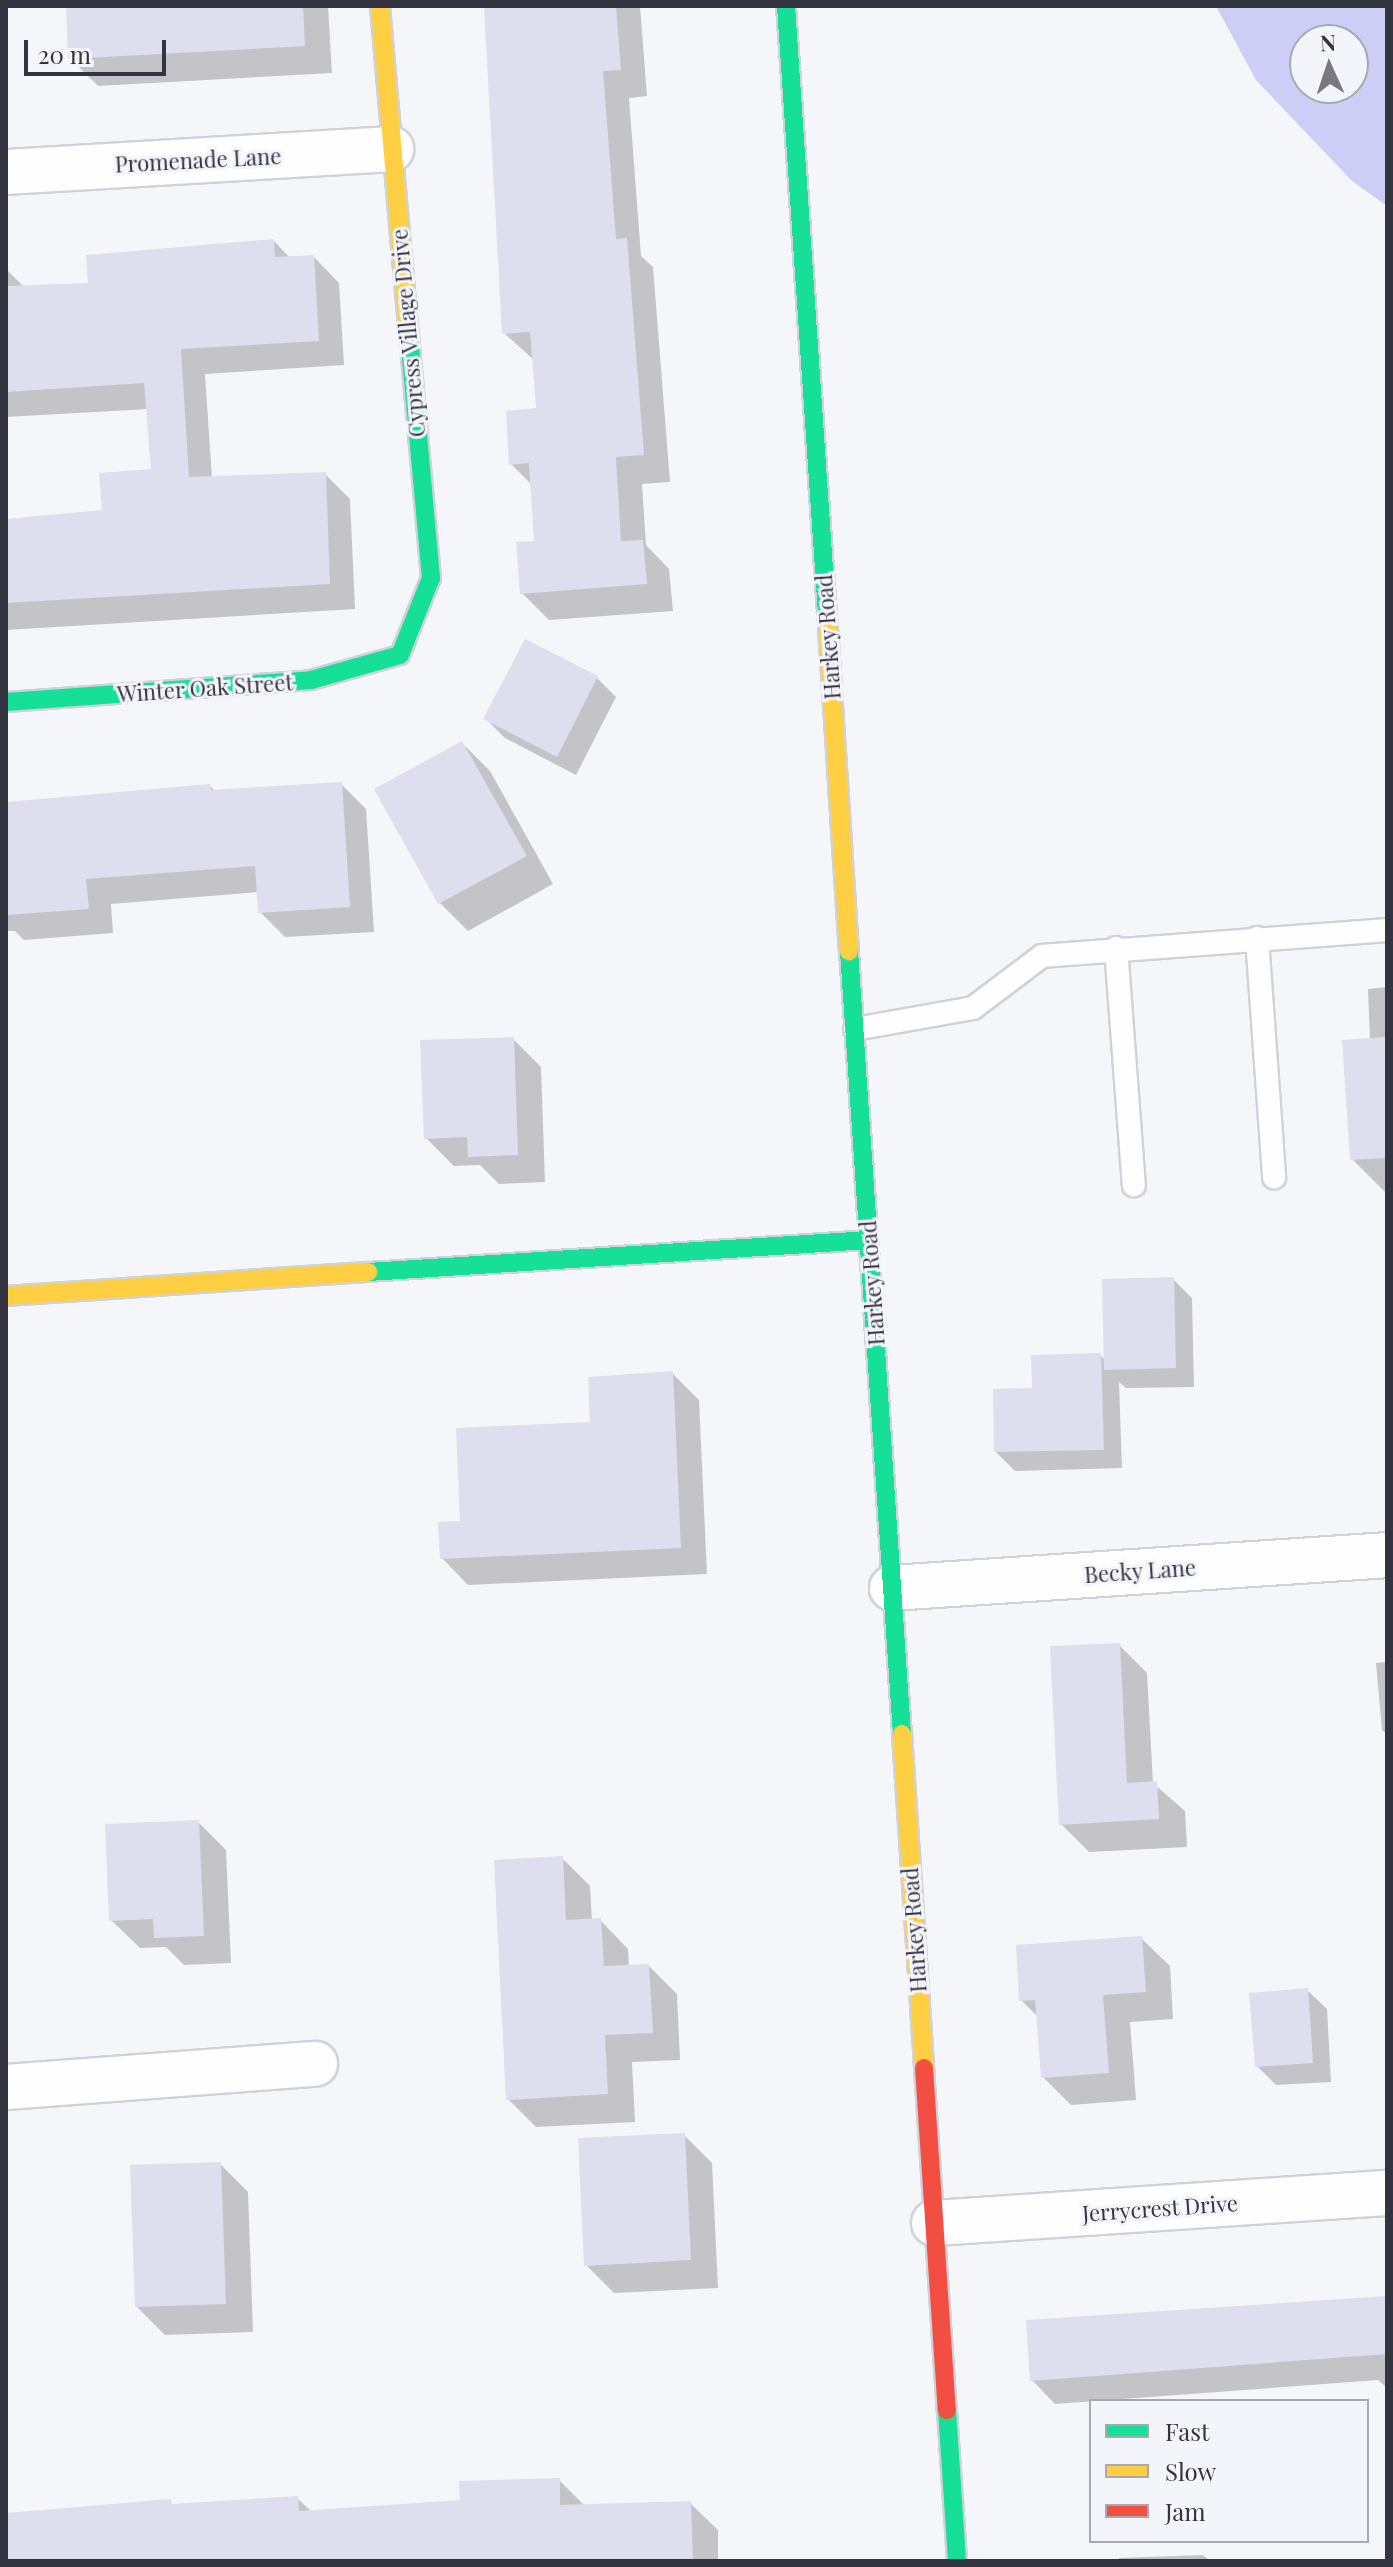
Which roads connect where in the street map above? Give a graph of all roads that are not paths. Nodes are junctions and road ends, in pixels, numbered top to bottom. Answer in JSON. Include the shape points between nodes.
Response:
{"nodes":[{"id":1,"x":380,"y":6,"type":"edge"},
{"id":2,"x":786,"y":6,"type":"edge"},
{"id":3,"x":391,"y":149,"type":"junction"},
{"id":4,"x":6,"y":172,"type":"edge"},
{"id":5,"x":400,"y":655,"type":"joint"},
{"id":6,"x":6,"y":702,"type":"edge"},
{"id":7,"x":1387,"y":930,"type":"edge"},
{"id":8,"x":1257,"y":938,"type":"junction"},
{"id":9,"x":1116,"y":948,"type":"junction"},
{"id":10,"x":855,"y":1029,"type":"junction"},
{"id":11,"x":1274,"y":1177,"type":"dead end"},
{"id":12,"x":1134,"y":1185,"type":"dead end"},
{"id":13,"x":869,"y":1240,"type":"junction"},
{"id":14,"x":6,"y":1296,"type":"edge"},
{"id":15,"x":1387,"y":1555,"type":"edge"},
{"id":16,"x":892,"y":1588,"type":"junction"},
{"id":17,"x":315,"y":2064,"type":"dead end"},
{"id":18,"x":6,"y":2087,"type":"edge"},
{"id":19,"x":1387,"y":2193,"type":"edge"},
{"id":20,"x":934,"y":2223,"type":"junction"},
{"id":21,"x":957,"y":2561,"type":"edge"}],
"edges":[{"from":1,"to":3,"type":"street","name":"Cypress Village Drive"},
{"from":2,"to":10,"type":"street","name":"Harkey Road"},
{"from":3,"to":4,"type":"street","name":"Promenade Lane"},
{"from":3,"to":5,"type":"street","name":"Cypress Village Drive","via":[[431,578]]},
{"from":5,"to":6,"type":"street","name":"Winter Oak Street","via":[[311,680]]},
{"from":7,"to":8,"type":"lane"},
{"from":8,"to":9,"type":"lane"},
{"from":8,"to":11,"type":"lane"},
{"from":9,"to":10,"type":"lane","via":[[1042,956],[973,1008]]},
{"from":9,"to":12,"type":"lane"},
{"from":10,"to":13,"type":"street","name":"Harkey Road"},
{"from":13,"to":14,"type":"street"},
{"from":13,"to":16,"type":"street","name":"Harkey Road"},
{"from":15,"to":16,"type":"street","name":"Becky Lane"},
{"from":16,"to":20,"type":"street","name":"Harkey Road"},
{"from":17,"to":18,"type":"street"},
{"from":19,"to":20,"type":"street","name":"Jerrycrest Drive"},
{"from":20,"to":21,"type":"street","name":"Harkey Road"}]}
